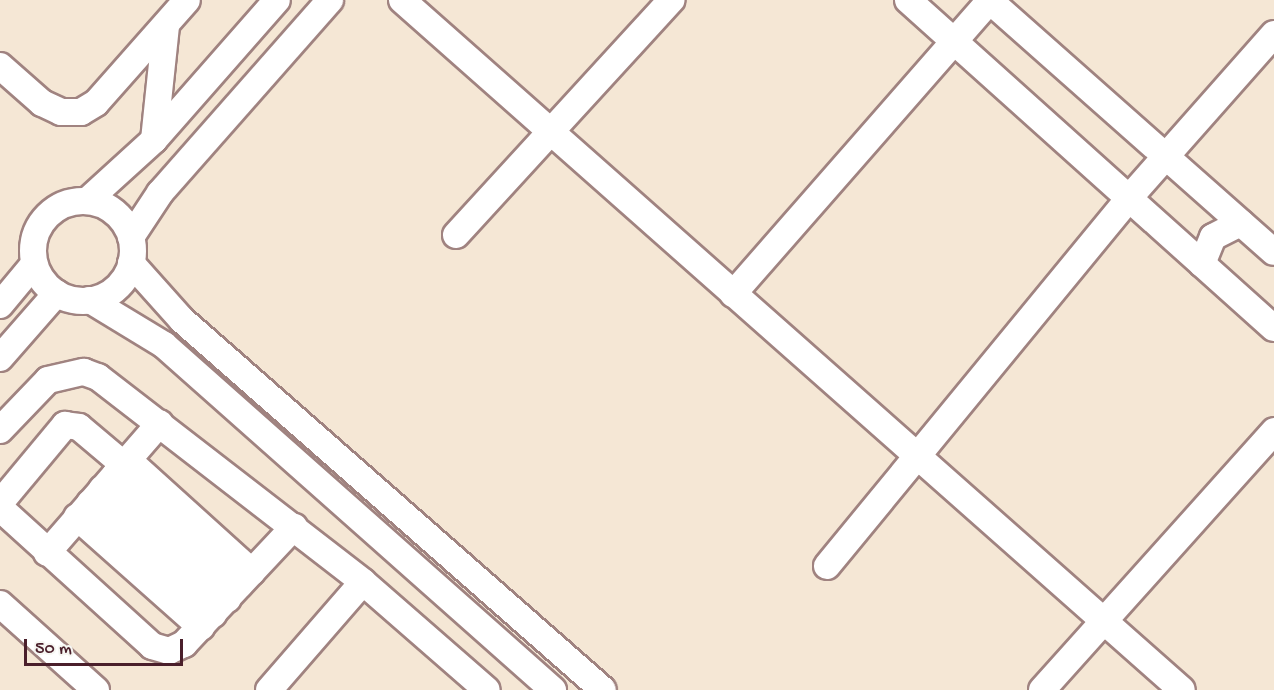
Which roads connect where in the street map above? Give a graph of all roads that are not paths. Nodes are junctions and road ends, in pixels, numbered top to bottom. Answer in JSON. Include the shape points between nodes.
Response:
{"nodes":[{"id":1,"x":187,"y":0,"type":"edge"},
{"id":2,"x":277,"y":0,"type":"edge"},
{"id":3,"x":402,"y":0,"type":"edge"},
{"id":4,"x":671,"y":0,"type":"edge"},
{"id":5,"x":908,"y":0,"type":"edge"},
{"id":6,"x":989,"y":0,"type":"edge"},
{"id":7,"x":330,"y":1,"type":"edge"},
{"id":8,"x":167,"y":23,"type":"junction"},
{"id":9,"x":1274,"y":34,"type":"edge"},
{"id":10,"x":954,"y":42,"type":"junction"},
{"id":11,"x":0,"y":66,"type":"edge"},
{"id":12,"x":553,"y":135,"type":"junction"},
{"id":13,"x":154,"y":140,"type":"junction"},
{"id":14,"x":1166,"y":156,"type":"junction"},
{"id":15,"x":1129,"y":198,"type":"junction"},
{"id":16,"x":88,"y":200,"type":"junction"},
{"id":17,"x":1241,"y":223,"type":"junction"},
{"id":18,"x":456,"y":235,"type":"dead end"},
{"id":19,"x":131,"y":237,"type":"junction"},
{"id":20,"x":1274,"y":252,"type":"edge"},
{"id":21,"x":131,"y":263,"type":"junction"},
{"id":22,"x":34,"y":264,"type":"junction"},
{"id":23,"x":1203,"y":264,"type":"junction"},
{"id":24,"x":57,"y":293,"type":"junction"},
{"id":25,"x":733,"y":294,"type":"junction"},
{"id":26,"x":90,"y":300,"type":"junction"},
{"id":27,"x":0,"y":305,"type":"edge"},
{"id":28,"x":1274,"y":328,"type":"edge"},
{"id":29,"x":0,"y":358,"type":"edge"},
{"id":30,"x":160,"y":423,"type":"junction"},
{"id":31,"x":0,"y":430,"type":"edge"},
{"id":32,"x":1274,"y":431,"type":"edge"},
{"id":33,"x":916,"y":454,"type":"junction"},
{"id":34,"x":106,"y":485,"type":"junction"},
{"id":35,"x":0,"y":506,"type":"edge"},
{"id":36,"x":294,"y":527,"type":"junction"},
{"id":37,"x":47,"y":553,"type":"junction"},
{"id":38,"x":827,"y":566,"type":"dead end"},
{"id":39,"x":363,"y":582,"type":"junction"},
{"id":40,"x":226,"y":599,"type":"junction"},
{"id":41,"x":0,"y":604,"type":"edge"},
{"id":42,"x":1105,"y":622,"type":"junction"},
{"id":43,"x":96,"y":690,"type":"edge"},
{"id":44,"x":269,"y":690,"type":"edge"},
{"id":45,"x":487,"y":690,"type":"edge"},
{"id":46,"x":553,"y":690,"type":"edge"},
{"id":47,"x":603,"y":690,"type":"edge"},
{"id":48,"x":1042,"y":690,"type":"edge"},
{"id":49,"x":1182,"y":690,"type":"edge"}],
"edges":[{"from":1,"to":8,"type":"street"},
{"from":2,"to":13,"type":"street"},
{"from":3,"to":12,"type":"street"},
{"from":4,"to":12,"type":"street"},
{"from":5,"to":10,"type":"street"},
{"from":6,"to":10,"type":"street"},
{"from":6,"to":14,"type":"street"},
{"from":7,"to":19,"type":"street","via":[[160,193]]},
{"from":8,"to":11,"type":"street","via":[[96,103],[81,112],[61,112],[42,103]]},
{"from":8,"to":13,"type":"street"},
{"from":9,"to":14,"type":"street"},
{"from":10,"to":15,"type":"street"},
{"from":10,"to":25,"type":"street"},
{"from":12,"to":18,"type":"street"},
{"from":12,"to":25,"type":"street"},
{"from":13,"to":16,"type":"street"},
{"from":14,"to":15,"type":"street"},
{"from":14,"to":17,"type":"street"},
{"from":15,"to":23,"type":"street"},
{"from":15,"to":33,"type":"street"},
{"from":16,"to":19,"type":"street","via":[[122,219]]},
{"from":16,"to":22,"type":"street","via":[[64,204],[44,218],[34,239]]},
{"from":17,"to":20,"type":"street"},
{"from":17,"to":23,"type":"street","via":[[1213,237]]},
{"from":19,"to":21,"type":"street"},
{"from":21,"to":26,"type":"street","via":[[109,294]]},
{"from":21,"to":47,"type":"street","via":[[182,320]]},
{"from":22,"to":24,"type":"street"},
{"from":22,"to":27,"type":"street"},
{"from":23,"to":28,"type":"street"},
{"from":24,"to":26,"type":"street"},
{"from":24,"to":29,"type":"street"},
{"from":25,"to":33,"type":"street"},
{"from":26,"to":46,"type":"street","via":[[164,345]]},
{"from":30,"to":31,"type":"street","via":[[84,372],[48,380]]},
{"from":30,"to":34,"type":"street"},
{"from":30,"to":36,"type":"street"},
{"from":32,"to":42,"type":"street"},
{"from":33,"to":38,"type":"street"},
{"from":33,"to":42,"type":"street"},
{"from":34,"to":35,"type":"street","via":[[79,427],[66,425]]},
{"from":34,"to":37,"type":"street"},
{"from":34,"to":40,"type":"street"},
{"from":34,"to":40,"type":"street"},
{"from":34,"to":40,"type":"street"},
{"from":35,"to":37,"type":"street"},
{"from":36,"to":39,"type":"street"},
{"from":36,"to":40,"type":"street"},
{"from":37,"to":40,"type":"street","via":[[152,646],[177,649]]},
{"from":39,"to":44,"type":"street"},
{"from":39,"to":45,"type":"street"},
{"from":41,"to":43,"type":"street"},
{"from":42,"to":48,"type":"street"},
{"from":42,"to":49,"type":"street"}]}
